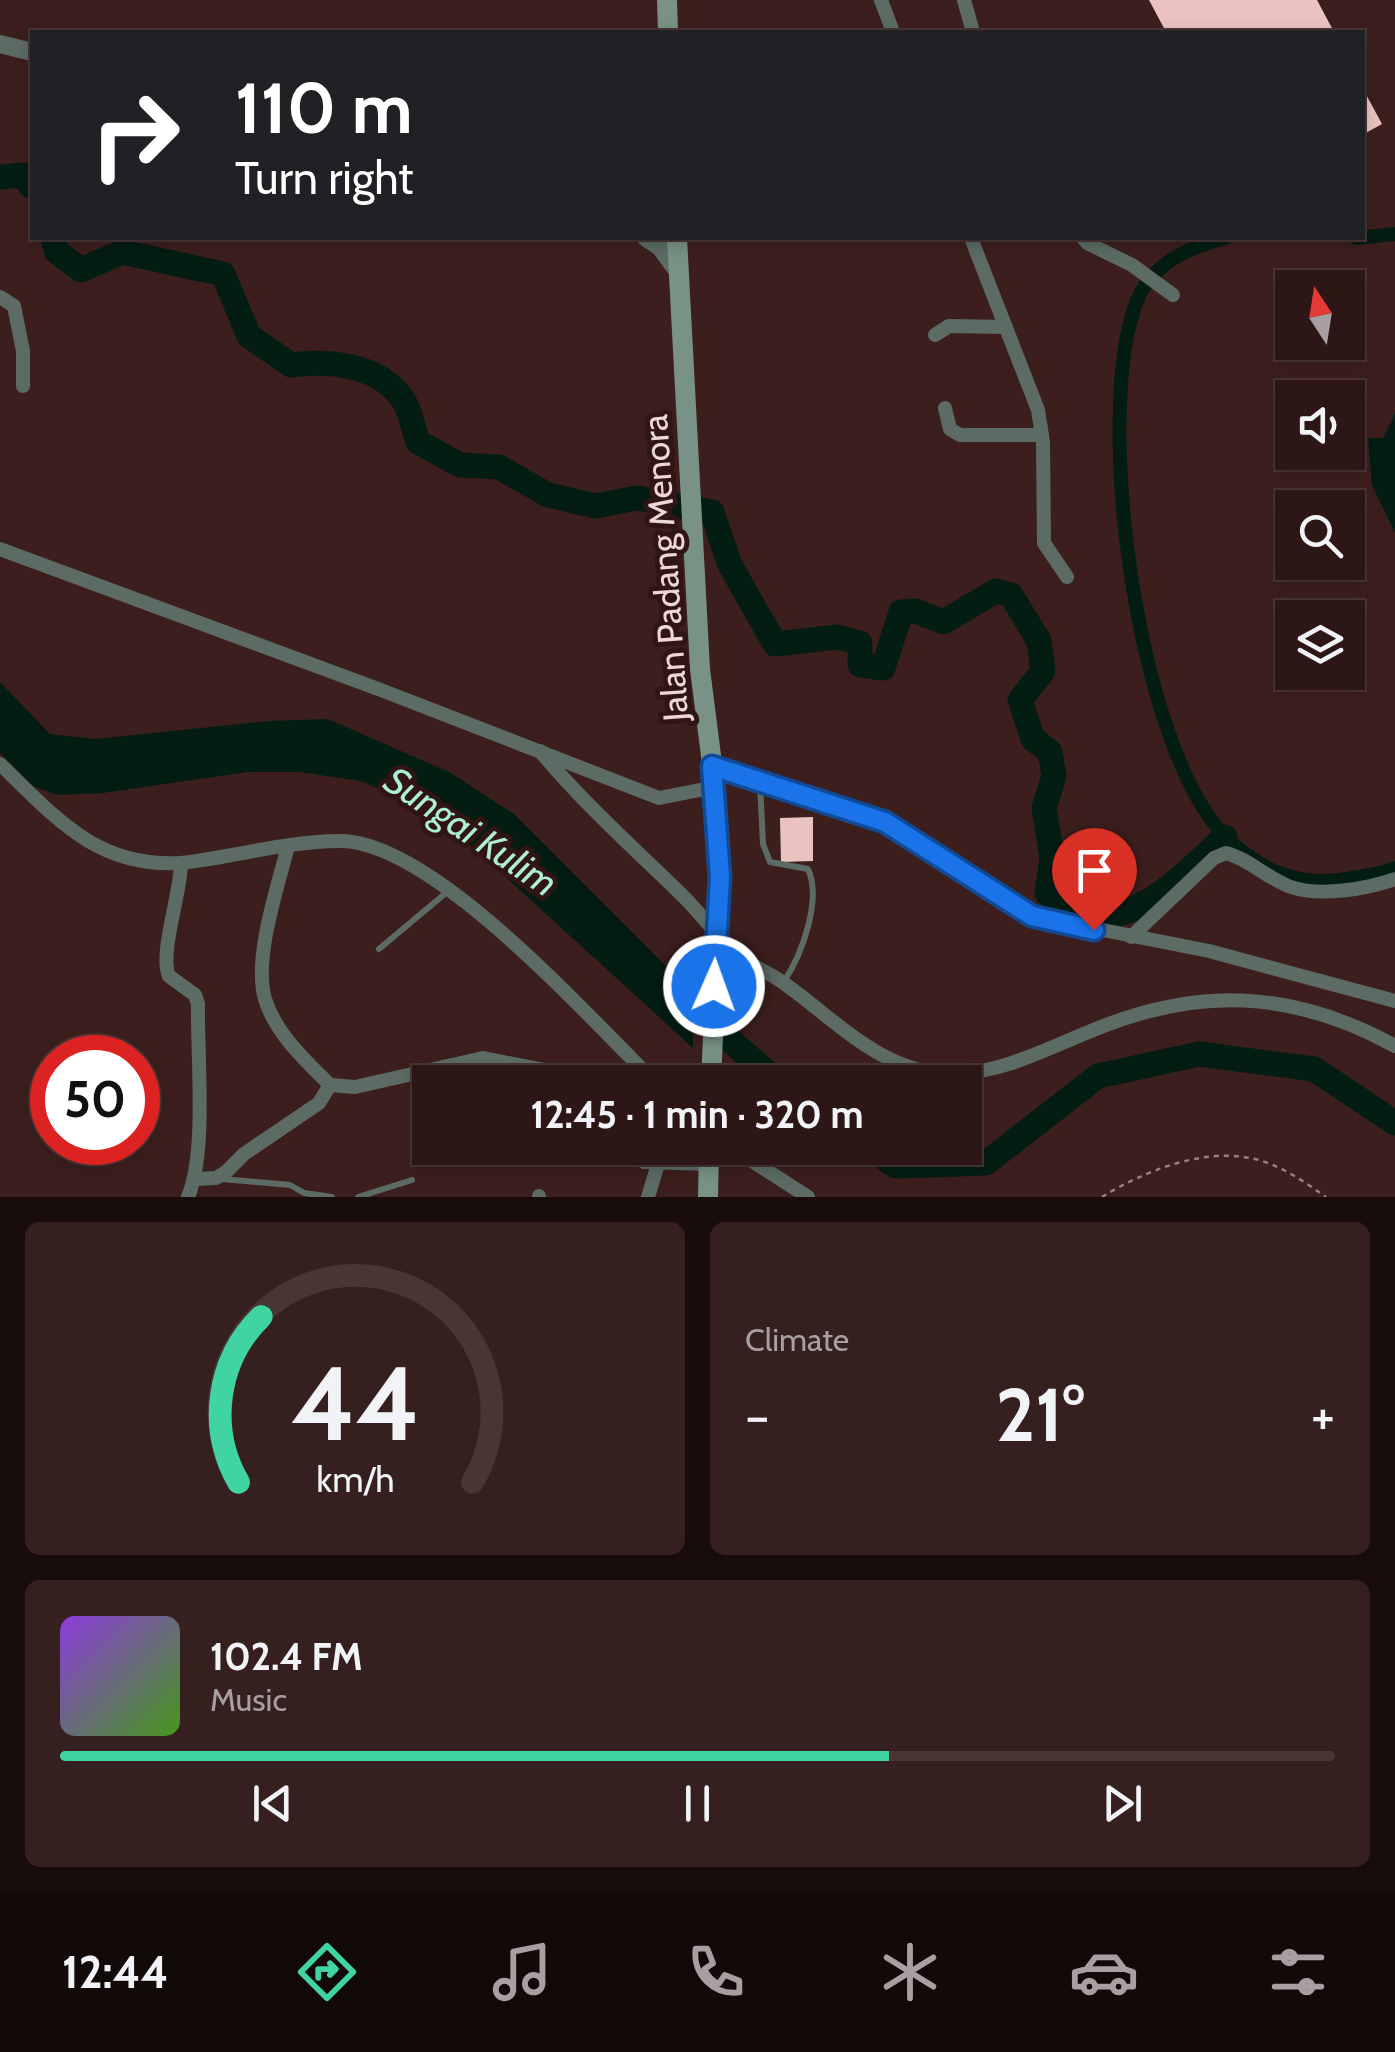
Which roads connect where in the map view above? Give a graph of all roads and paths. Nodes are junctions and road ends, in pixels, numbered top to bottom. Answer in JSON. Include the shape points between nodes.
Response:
{"nodes":[{"id":1,"x":666,"y":0,"type":"edge"},
{"id":2,"x":881,"y":0,"type":"edge"},
{"id":3,"x":964,"y":0,"type":"edge"},
{"id":4,"x":668,"y":30,"type":"edge"},
{"id":5,"x":892,"y":30,"type":"edge"},
{"id":6,"x":972,"y":30,"type":"edge"},
{"id":7,"x":0,"y":44,"type":"edge"},
{"id":8,"x":30,"y":52,"type":"edge"},
{"id":9,"x":649,"y":240,"type":"edge"},
{"id":10,"x":678,"y":240,"type":"edge"},
{"id":11,"x":972,"y":240,"type":"edge"},
{"id":12,"x":1084,"y":240,"type":"edge"},
{"id":13,"x":679,"y":273,"type":"junction"},
{"id":14,"x":1174,"y":296,"type":"dead end"},
{"id":15,"x":0,"y":297,"type":"edge"},
{"id":16,"x":1006,"y":327,"type":"junction"},
{"id":17,"x":935,"y":335,"type":"dead end"},
{"id":18,"x":23,"y":386,"type":"dead end"},
{"id":19,"x":945,"y":408,"type":"dead end"},
{"id":20,"x":1042,"y":435,"type":"junction"},
{"id":21,"x":0,"y":549,"type":"edge"},
{"id":22,"x":1067,"y":577,"type":"dead end"},
{"id":23,"x":540,"y":751,"type":"junction"},
{"id":24,"x":0,"y":764,"type":"edge"},
{"id":25,"x":714,"y":777,"type":"junction"},
{"id":26,"x":760,"y":782,"type":"junction"},
{"id":27,"x":288,"y":846,"type":"junction"},
{"id":28,"x":181,"y":863,"type":"junction"},
{"id":29,"x":1395,"y":879,"type":"edge"},
{"id":30,"x":452,"y":889,"type":"junction"},
{"id":31,"x":716,"y":930,"type":"junction"},
{"id":32,"x":1132,"y":936,"type":"junction"},
{"id":33,"x":379,"y":949,"type":"dead end"},
{"id":34,"x":783,"y":982,"type":"junction"},
{"id":35,"x":1395,"y":1000,"type":"edge"},
{"id":36,"x":1395,"y":1046,"type":"edge"},
{"id":37,"x":454,"y":1065,"type":"edge"},
{"id":38,"x":520,"y":1065,"type":"edge"},
{"id":39,"x":637,"y":1065,"type":"edge"},
{"id":40,"x":712,"y":1065,"type":"edge"},
{"id":41,"x":412,"y":1075,"type":"edge"},
{"id":42,"x":330,"y":1086,"type":"junction"},
{"id":43,"x":658,"y":1165,"type":"edge"},
{"id":44,"x":709,"y":1165,"type":"edge"},
{"id":45,"x":755,"y":1165,"type":"edge"},
{"id":46,"x":216,"y":1178,"type":"junction"},
{"id":47,"x":195,"y":1180,"type":"junction"},
{"id":48,"x":412,"y":1180,"type":"dead end"},
{"id":49,"x":792,"y":1192,"type":"edge"},
{"id":50,"x":188,"y":1197,"type":"edge"},
{"id":51,"x":332,"y":1197,"type":"edge"},
{"id":52,"x":358,"y":1197,"type":"edge"},
{"id":53,"x":648,"y":1197,"type":"edge"},
{"id":54,"x":708,"y":1197,"type":"edge"},
{"id":55,"x":808,"y":1197,"type":"edge"},
{"id":56,"x":1102,"y":1197,"type":"edge"},
{"id":57,"x":1326,"y":1197,"type":"edge"}],
"edges":[{"from":1,"to":4,"type":"main road"},
{"from":2,"to":5,"type":"street"},
{"from":3,"to":6,"type":"street"},
{"from":7,"to":8,"type":"street"},
{"from":9,"to":13,"type":"street"},
{"from":10,"to":13,"type":"main road","name":"Jalan Padang Menora"},
{"from":11,"to":16,"type":"street"},
{"from":12,"to":14,"type":"street"},
{"from":13,"to":25,"type":"main road","name":"Jalan Padang Menora","via":[[700,669]]},
{"from":15,"to":18,"type":"street","via":[[14,306],[19,324]]},
{"from":16,"to":17,"type":"street","via":[[949,326]]},
{"from":16,"to":20,"type":"street"},
{"from":19,"to":20,"type":"street","via":[[950,429],[960,434]]},
{"from":20,"to":22,"type":"street","via":[[1044,544]]},
{"from":21,"to":23,"type":"street"},
{"from":23,"to":25,"type":"street","via":[[659,798]]},
{"from":23,"to":31,"type":"street"},
{"from":24,"to":28,"type":"street","via":[[88,844],[113,856]]},
{"from":25,"to":26,"type":"street"},
{"from":25,"to":31,"type":"main road","name":"Jalan Padang Menora"},
{"from":26,"to":32,"type":"street","via":[[885,822],[1032,916]]},
{"from":26,"to":34,"type":"lane","via":[[770,862],[808,869],[813,880],[807,923]]},
{"from":27,"to":28,"type":"street"},
{"from":27,"to":30,"type":"street","via":[[342,840],[392,853]]},
{"from":27,"to":42,"type":"street","via":[[272,902],[265,999],[288,1040]]},
{"from":28,"to":47,"type":"street","via":[[166,968],[198,1004]]},
{"from":29,"to":32,"type":"street","via":[[1307,890],[1226,853]]},
{"from":30,"to":33,"type":"lane"},
{"from":30,"to":39,"type":"street"},
{"from":31,"to":34,"type":"street","via":[[735,953]]},
{"from":31,"to":40,"type":"main road","name":"Jalan Padang Menora"},
{"from":32,"to":35,"type":"street"},
{"from":34,"to":36,"type":"street","via":[[876,1053],[952,1074],[1000,1069],[1125,1016],[1208,1000],[1251,998],[1318,1012]]},
{"from":37,"to":38,"type":"street","via":[[484,1058]]},
{"from":41,"to":42,"type":"street","via":[[355,1088]]},
{"from":42,"to":46,"type":"street","via":[[319,1103]]},
{"from":43,"to":53,"type":"street"},
{"from":44,"to":54,"type":"main road"},
{"from":45,"to":49,"type":"street"},
{"from":46,"to":47,"type":"street"},
{"from":46,"to":51,"type":"lane","via":[[290,1185]]},
{"from":47,"to":50,"type":"street"},
{"from":48,"to":52,"type":"lane"},
{"from":49,"to":55,"type":"street"},
{"from":56,"to":57,"type":"path","via":[[1129,1180],[1193,1159],[1249,1157]]}]}
